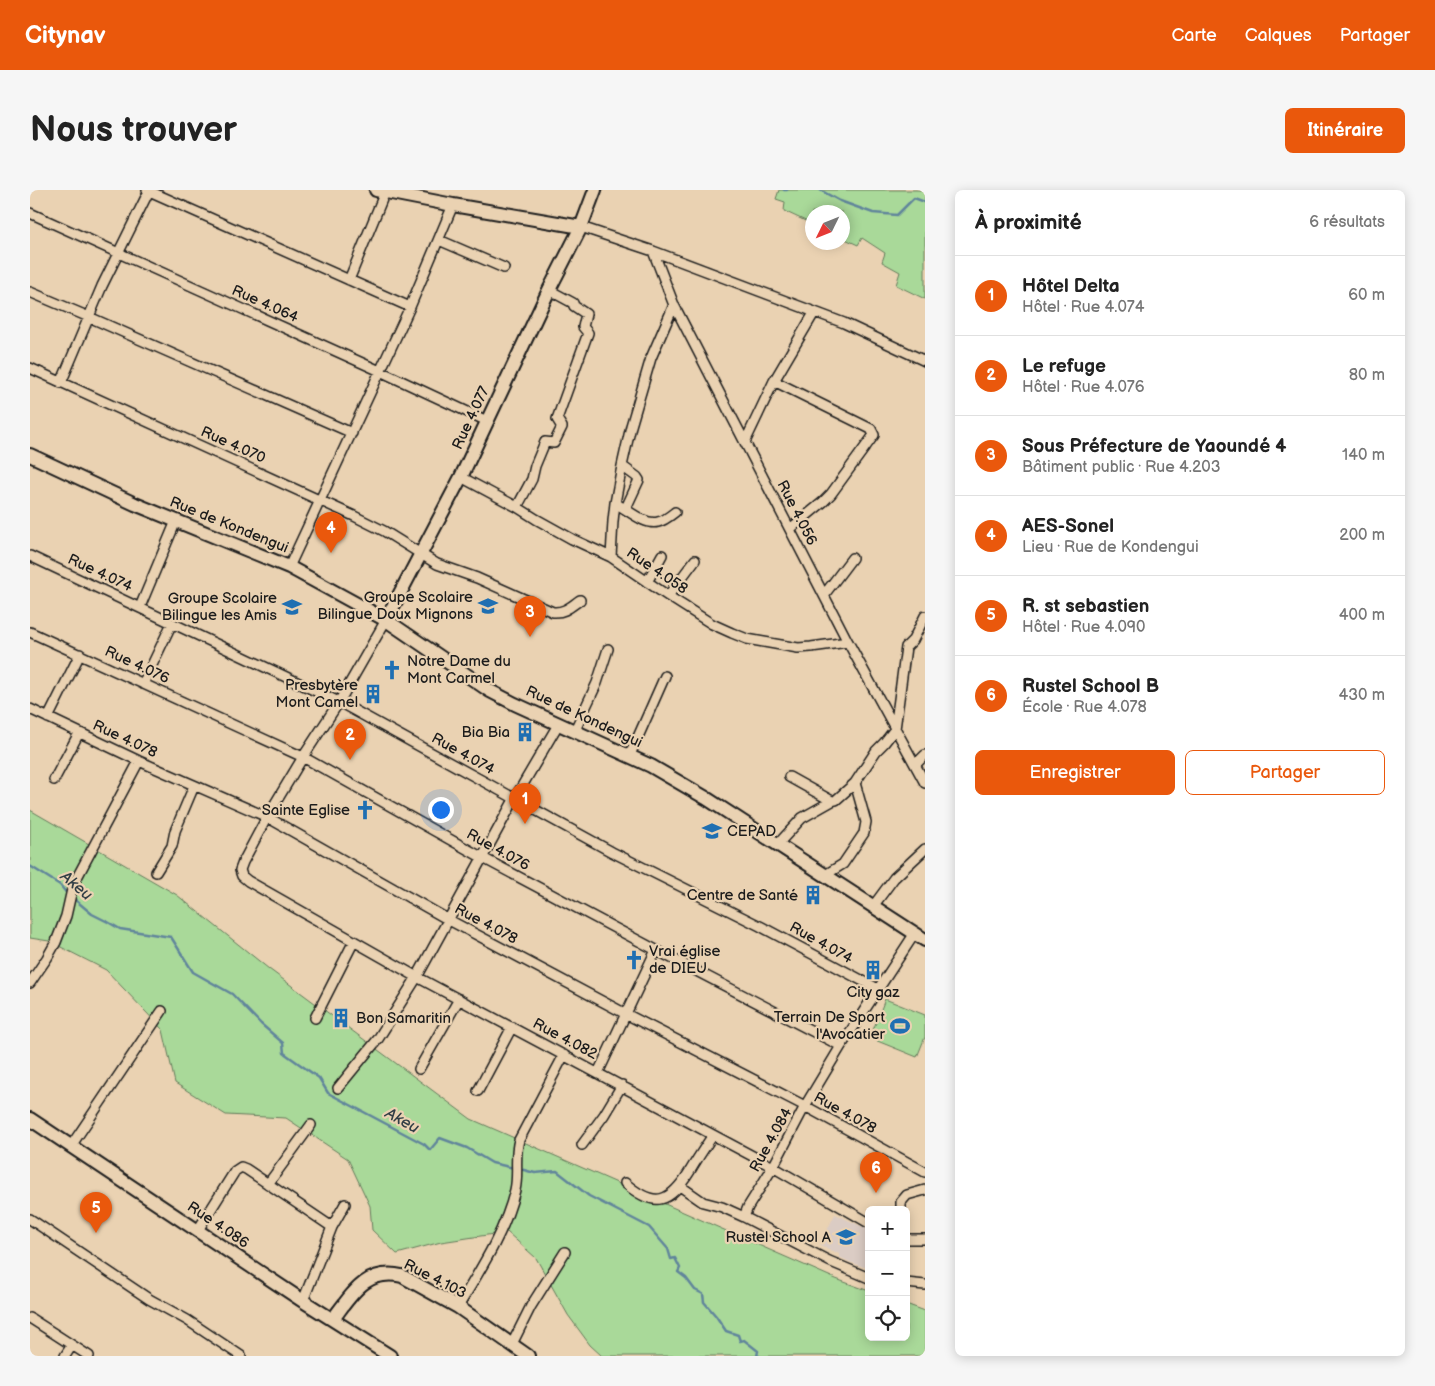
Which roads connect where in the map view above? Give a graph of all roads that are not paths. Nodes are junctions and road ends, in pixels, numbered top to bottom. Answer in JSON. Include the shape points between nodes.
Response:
{"nodes":[{"id":1,"x":595,"y":190,"type":"edge"},
{"id":2,"x":148,"y":191,"type":"edge"},
{"id":3,"x":381,"y":191,"type":"edge"},
{"id":4,"x":454,"y":205,"type":"junction"},
{"id":5,"x":30,"y":213,"type":"edge"},
{"id":6,"x":581,"y":227,"type":"junction"},
{"id":7,"x":439,"y":240,"type":"junction"},
{"id":8,"x":653,"y":251,"type":"junction"},
{"id":9,"x":118,"y":253,"type":"junction"},
{"id":10,"x":504,"y":268,"type":"dead end"},
{"id":11,"x":349,"y":280,"type":"junction"},
{"id":12,"x":549,"y":290,"type":"junction"},
{"id":13,"x":30,"y":292,"type":"edge"},
{"id":14,"x":674,"y":306,"type":"junction"},
{"id":15,"x":410,"y":308,"type":"junction"},
{"id":16,"x":814,"y":313,"type":"junction"},
{"id":17,"x":89,"y":317,"type":"junction"},
{"id":18,"x":925,"y":361,"type":"edge"},
{"id":19,"x":30,"y":368,"type":"edge"},
{"id":20,"x":380,"y":371,"type":"junction"},
{"id":21,"x":774,"y":381,"type":"junction"},
{"id":22,"x":61,"y":383,"type":"junction"},
{"id":23,"x":487,"y":421,"type":"junction"},
{"id":24,"x":352,"y":433,"type":"junction"},
{"id":25,"x":745,"y":442,"type":"junction"},
{"id":26,"x":30,"y":455,"type":"edge"},
{"id":27,"x":622,"y":466,"type":"junction"},
{"id":28,"x":461,"y":477,"type":"junction"},
{"id":29,"x":320,"y":500,"type":"junction"},
{"id":30,"x":615,"y":503,"type":"junction"},
{"id":31,"x":517,"y":507,"type":"junction"},
{"id":32,"x":626,"y":508,"type":"junction"},
{"id":33,"x":675,"y":512,"type":"dead end"},
{"id":34,"x":176,"y":521,"type":"junction"},
{"id":35,"x":790,"y":529,"type":"junction"},
{"id":36,"x":421,"y":554,"type":"junction"},
{"id":37,"x":662,"y":555,"type":"dead end"},
{"id":38,"x":30,"y":556,"type":"edge"},
{"id":39,"x":611,"y":557,"type":"junction"},
{"id":40,"x":852,"y":558,"type":"dead end"},
{"id":41,"x":695,"y":560,"type":"dead end"},
{"id":42,"x":289,"y":567,"type":"junction"},
{"id":43,"x":647,"y":582,"type":"junction"},
{"id":44,"x":824,"y":594,"type":"junction"},
{"id":45,"x":668,"y":596,"type":"junction"},
{"id":46,"x":580,"y":600,"type":"dead end"},
{"id":47,"x":140,"y":607,"type":"junction"},
{"id":48,"x":925,"y":616,"type":"edge"},
{"id":49,"x":386,"y":620,"type":"junction"},
{"id":50,"x":172,"y":623,"type":"junction"},
{"id":51,"x":30,"y":632,"type":"edge"},
{"id":52,"x":848,"y":642,"type":"junction"},
{"id":53,"x":608,"y":650,"type":"dead end"},
{"id":54,"x":80,"y":654,"type":"junction"},
{"id":55,"x":665,"y":676,"type":"dead end"},
{"id":56,"x":143,"y":684,"type":"junction"},
{"id":57,"x":339,"y":702,"type":"junction"},
{"id":58,"x":30,"y":709,"type":"edge"},
{"id":59,"x":48,"y":718,"type":"junction"},
{"id":60,"x":559,"y":722,"type":"junction"},
{"id":61,"x":895,"y":728,"type":"junction"},
{"id":62,"x":575,"y":730,"type":"junction"},
{"id":63,"x":79,"y":732,"type":"junction"},
{"id":64,"x":630,"y":755,"type":"junction"},
{"id":65,"x":925,"y":755,"type":"edge"},
{"id":66,"x":303,"y":757,"type":"junction"},
{"id":67,"x":139,"y":761,"type":"junction"},
{"id":68,"x":916,"y":764,"type":"junction"},
{"id":69,"x":789,"y":777,"type":"dead end"},
{"id":70,"x":54,"y":780,"type":"dead end"},
{"id":71,"x":855,"y":783,"type":"junction"},
{"id":72,"x":925,"y":783,"type":"edge"},
{"id":73,"x":194,"y":786,"type":"junction"},
{"id":74,"x":515,"y":798,"type":"junction"},
{"id":75,"x":832,"y":801,"type":"junction"},
{"id":76,"x":267,"y":817,"type":"junction"},
{"id":77,"x":777,"y":845,"type":"junction"},
{"id":78,"x":925,"y":849,"type":"edge"},
{"id":79,"x":483,"y":858,"type":"junction"},
{"id":80,"x":156,"y":872,"type":"dead end"},
{"id":81,"x":825,"y":875,"type":"junction"},
{"id":82,"x":874,"y":906,"type":"junction"},
{"id":83,"x":449,"y":920,"type":"junction"},
{"id":84,"x":920,"y":937,"type":"edge"},
{"id":85,"x":354,"y":941,"type":"junction"},
{"id":86,"x":656,"y":950,"type":"junction"},
{"id":87,"x":417,"y":977,"type":"junction"},
{"id":88,"x":30,"y":982,"type":"edge"},
{"id":89,"x":878,"y":989,"type":"junction"},
{"id":90,"x":459,"y":998,"type":"junction"},
{"id":91,"x":162,"y":1010,"type":"dead end"},
{"id":92,"x":626,"y":1014,"type":"junction"},
{"id":93,"x":315,"y":1018,"type":"dead end"},
{"id":94,"x":512,"y":1027,"type":"junction"},
{"id":95,"x":841,"y":1046,"type":"junction"},
{"id":96,"x":564,"y":1055,"type":"junction"},
{"id":97,"x":419,"y":1069,"type":"dead end"},
{"id":98,"x":598,"y":1073,"type":"junction"},
{"id":99,"x":622,"y":1085,"type":"junction"},
{"id":100,"x":338,"y":1088,"type":"dead end"},
{"id":101,"x":478,"y":1091,"type":"dead end"},
{"id":102,"x":805,"y":1106,"type":"junction"},
{"id":103,"x":30,"y":1119,"type":"edge"},
{"id":104,"x":311,"y":1125,"type":"dead end"},
{"id":105,"x":713,"y":1135,"type":"junction"},
{"id":106,"x":582,"y":1145,"type":"dead end"},
{"id":107,"x":71,"y":1146,"type":"junction"},
{"id":108,"x":773,"y":1167,"type":"junction"},
{"id":109,"x":925,"y":1172,"type":"edge"},
{"id":110,"x":625,"y":1183,"type":"dead end"},
{"id":111,"x":268,"y":1184,"type":"junction"},
{"id":112,"x":680,"y":1186,"type":"junction"},
{"id":113,"x":925,"y":1190,"type":"edge"},
{"id":114,"x":345,"y":1204,"type":"dead end"},
{"id":115,"x":901,"y":1206,"type":"edge"},
{"id":116,"x":744,"y":1216,"type":"junction"},
{"id":117,"x":30,"y":1219,"type":"edge"},
{"id":118,"x":865,"y":1221,"type":"edge"},
{"id":119,"x":332,"y":1226,"type":"junction"},
{"id":120,"x":198,"y":1230,"type":"junction"},
{"id":121,"x":910,"y":1239,"type":"edge"},
{"id":122,"x":925,"y":1239,"type":"edge"},
{"id":123,"x":565,"y":1252,"type":"dead end"},
{"id":124,"x":865,"y":1275,"type":"edge"},
{"id":125,"x":910,"y":1283,"type":"edge"},
{"id":126,"x":925,"y":1285,"type":"edge"},
{"id":127,"x":303,"y":1301,"type":"junction"},
{"id":128,"x":458,"y":1307,"type":"junction"},
{"id":129,"x":30,"y":1318,"type":"edge"},
{"id":130,"x":333,"y":1319,"type":"junction"},
{"id":131,"x":72,"y":1344,"type":"junction"},
{"id":132,"x":512,"y":1344,"type":"junction"},
{"id":133,"x":65,"y":1356,"type":"edge"},
{"id":134,"x":89,"y":1356,"type":"edge"},
{"id":135,"x":241,"y":1356,"type":"edge"},
{"id":136,"x":390,"y":1356,"type":"edge"},
{"id":137,"x":528,"y":1356,"type":"edge"}],
"edges":[{"from":1,"to":6,"type":"main road","name":"Rue 4.077"},
{"from":2,"to":9,"type":"street"},
{"from":2,"to":11,"type":"street"},
{"from":3,"to":4,"type":"main road"},
{"from":3,"to":11,"type":"street"},
{"from":4,"to":6,"type":"main road"},
{"from":4,"to":7,"type":"street"},
{"from":5,"to":9,"type":"street","name":"Rue 4.064"},
{"from":6,"to":8,"type":"street"},
{"from":6,"to":12,"type":"main road","name":"Rue 4.077"},
{"from":7,"to":10,"type":"street"},
{"from":7,"to":15,"type":"street"},
{"from":8,"to":14,"type":"street","name":"Rue 4.056"},
{"from":8,"to":16,"type":"street"},
{"from":9,"to":17,"type":"street"},
{"from":9,"to":20,"type":"street","name":"Rue 4.064"},
{"from":11,"to":15,"type":"street"},
{"from":12,"to":23,"type":"main road","name":"Rue 4.077"},
{"from":12,"to":31,"type":"street","via":[[573,302],[586,314],[583,327],[588,333],[557,419],[562,427],[554,443],[545,442]]},
{"from":13,"to":17,"type":"street"},
{"from":14,"to":25,"type":"street","name":"Rue 4.056"},
{"from":14,"to":27,"type":"street","via":[[651,358]]},
{"from":15,"to":20,"type":"street"},
{"from":16,"to":18,"type":"street","via":[[844,323]]},
{"from":16,"to":21,"type":"street"},
{"from":17,"to":22,"type":"street"},
{"from":17,"to":24,"type":"street"},
{"from":19,"to":22,"type":"street","name":"Rue 4.070"},
{"from":20,"to":23,"type":"street","name":"Rue 4.064"},
{"from":20,"to":24,"type":"street"},
{"from":21,"to":25,"type":"street"},
{"from":21,"to":35,"type":"street","via":[[872,428],[874,436],[831,494]]},
{"from":22,"to":29,"type":"street","name":"Rue 4.070"},
{"from":23,"to":28,"type":"main road","name":"Rue 4.077"},
{"from":24,"to":29,"type":"street"},
{"from":25,"to":35,"type":"street","name":"Rue 4.056"},
{"from":26,"to":34,"type":"main road","name":"Rue de Kondengui"},
{"from":27,"to":30,"type":"street"},
{"from":27,"to":32,"type":"street","via":[[639,480]]},
{"from":28,"to":31,"type":"street","name":"Rue 4.058"},
{"from":28,"to":36,"type":"main road","name":"Rue 4.077"},
{"from":29,"to":36,"type":"street","name":"Rue 4.070","via":[[384,531]]},
{"from":29,"to":42,"type":"street"},
{"from":30,"to":32,"type":"street"},
{"from":30,"to":39,"type":"street"},
{"from":31,"to":39,"type":"street","name":"Rue 4.058","via":[[536,520]]},
{"from":32,"to":33,"type":"street","via":[[642,520],[657,523]]},
{"from":34,"to":42,"type":"main road","name":"Rue de Kondengui"},
{"from":34,"to":47,"type":"street"},
{"from":35,"to":44,"type":"street","name":"Rue 4.056"},
{"from":36,"to":46,"type":"street","name":"Rue 4.070","via":[[437,564],[553,612],[560,613]]},
{"from":36,"to":49,"type":"main road","name":"Rue 4.077"},
{"from":37,"to":43,"type":"street"},
{"from":38,"to":47,"type":"street","name":"Rue 4.074"},
{"from":39,"to":43,"type":"street","name":"Rue 4.058"},
{"from":40,"to":44,"type":"street"},
{"from":41,"to":45,"type":"street"},
{"from":42,"to":49,"type":"main road","name":"Rue de Kondengui"},
{"from":43,"to":45,"type":"street","name":"Rue 4.058"},
{"from":44,"to":52,"type":"street","name":"Rue 4.056"},
{"from":45,"to":52,"type":"street","name":"Rue 4.058","via":[[712,624],[747,639],[798,648]]},
{"from":47,"to":50,"type":"street","name":"Rue 4.074"},
{"from":48,"to":61,"type":"street","via":[[906,647]]},
{"from":49,"to":57,"type":"street"},
{"from":49,"to":60,"type":"main road","name":"Rue de Kondengui","via":[[490,690]]},
{"from":50,"to":56,"type":"street"},
{"from":50,"to":57,"type":"street","name":"Rue 4.074"},
{"from":51,"to":54,"type":"street","name":"Rue 4.076"},
{"from":52,"to":61,"type":"street","name":"Rue 4.056"},
{"from":53,"to":62,"type":"street"},
{"from":54,"to":56,"type":"street","name":"Rue 4.076"},
{"from":54,"to":59,"type":"street"},
{"from":55,"to":64,"type":"street"},
{"from":56,"to":66,"type":"street","name":"Rue 4.076"},
{"from":57,"to":66,"type":"street"},
{"from":57,"to":74,"type":"street","name":"Rue 4.074"},
{"from":58,"to":59,"type":"street","name":"Rue 4.078"},
{"from":59,"to":63,"type":"street","name":"Rue 4.078"},
{"from":60,"to":62,"type":"main road","name":"Rue de Kondengui"},
{"from":60,"to":74,"type":"street"},
{"from":61,"to":68,"type":"street","name":"Rue 4.056"},
{"from":61,"to":71,"type":"street"},
{"from":62,"to":64,"type":"main road","name":"Rue de Kondengui"},
{"from":63,"to":67,"type":"street","name":"Rue 4.078"},
{"from":63,"to":70,"type":"street"},
{"from":64,"to":77,"type":"main road","name":"Rue de Kondengui","via":[[706,798]]},
{"from":65,"to":68,"type":"street"},
{"from":66,"to":76,"type":"street"},
{"from":66,"to":79,"type":"street","name":"Rue 4.076"},
{"from":67,"to":73,"type":"street","name":"Rue 4.078"},
{"from":67,"to":88,"type":"street","via":[[73,885],[56,942]]},
{"from":68,"to":72,"type":"street","name":"Rue 4.056"},
{"from":69,"to":75,"type":"street"},
{"from":71,"to":75,"type":"street"},
{"from":71,"to":81,"type":"street","via":[[866,822],[864,833],[843,864]]},
{"from":73,"to":76,"type":"street","name":"Rue 4.078"},
{"from":73,"to":80,"type":"street","via":[[172,846]]},
{"from":74,"to":79,"type":"street"},
{"from":74,"to":89,"type":"street","name":"Rue 4.074","via":[[612,852]]},
{"from":75,"to":77,"type":"street","via":[[802,818]]},
{"from":76,"to":83,"type":"street","name":"Rue 4.078"},
{"from":76,"to":85,"type":"street","name":"Rue 4.082","via":[[243,862],[242,876]]},
{"from":77,"to":81,"type":"main road","name":"Rue de Kondengui"},
{"from":78,"to":82,"type":"street","via":[[894,878]]},
{"from":79,"to":83,"type":"street"},
{"from":79,"to":86,"type":"street","name":"Rue 4.076"},
{"from":81,"to":82,"type":"main road","name":"Rue de Kondengui"},
{"from":82,"to":84,"type":"main road","name":"Rue de Kondengui"},
{"from":83,"to":87,"type":"street"},
{"from":83,"to":92,"type":"street","name":"Rue 4.078"},
{"from":84,"to":89,"type":"street","name":"Rue 4.084"},
{"from":85,"to":87,"type":"street","name":"Rue 4.082"},
{"from":85,"to":93,"type":"street"},
{"from":86,"to":92,"type":"street"},
{"from":86,"to":95,"type":"street","name":"Rue 4.076"},
{"from":87,"to":90,"type":"street","name":"Rue 4.082"},
{"from":87,"to":100,"type":"street","via":[[378,1039]]},
{"from":89,"to":95,"type":"street","name":"Rue 4.084"},
{"from":90,"to":94,"type":"street","name":"Rue 4.082"},
{"from":90,"to":97,"type":"street"},
{"from":91,"to":107,"type":"street"},
{"from":92,"to":98,"type":"street"},
{"from":92,"to":102,"type":"street","name":"Rue 4.078"},
{"from":94,"to":96,"type":"street","name":"Rue 4.082"},
{"from":94,"to":101,"type":"street"},
{"from":95,"to":102,"type":"street","name":"Rue 4.084"},
{"from":96,"to":98,"type":"street","name":"Rue 4.082"},
{"from":96,"to":128,"type":"street","via":[[519,1140],[516,1188],[506,1220]]},
{"from":98,"to":99,"type":"street","name":"Rue 4.082"},
{"from":99,"to":105,"type":"street","name":"Rue 4.082"},
{"from":99,"to":106,"type":"street"},
{"from":102,"to":108,"type":"street","name":"Rue 4.084"},
{"from":102,"to":109,"type":"street","name":"Rue 4.078"},
{"from":103,"to":107,"type":"main road","name":"Rue 4.086"},
{"from":104,"to":111,"type":"street"},
{"from":105,"to":108,"type":"street","name":"Rue 4.082"},
{"from":105,"to":112,"type":"street"},
{"from":107,"to":120,"type":"main road","name":"Rue 4.086"},
{"from":108,"to":116,"type":"street","name":"Rue 4.084"},
{"from":108,"to":118,"type":"street","name":"Rue 4.082"},
{"from":110,"to":112,"type":"street","via":[[644,1197],[657,1199],[666,1198]]},
{"from":111,"to":119,"type":"street"},
{"from":111,"to":120,"type":"street","via":[[246,1169],[238,1169]]},
{"from":112,"to":116,"type":"street","via":[[703,1202]]},
{"from":113,"to":115,"type":"street","via":[[907,1195]]},
{"from":114,"to":119,"type":"street"},
{"from":116,"to":124,"type":"street","via":[[830,1261]]},
{"from":117,"to":135,"type":"street"},
{"from":119,"to":127,"type":"street"},
{"from":120,"to":127,"type":"main road","name":"Rue 4.086"},
{"from":121,"to":122,"type":"street"},
{"from":123,"to":132,"type":"street","via":[[531,1306]]},
{"from":125,"to":126,"type":"street"},
{"from":127,"to":130,"type":"main road","name":"Rue 4.086"},
{"from":128,"to":130,"type":"main road","name":"Rue 4.103","via":[[402,1276],[387,1274],[359,1286]]},
{"from":128,"to":132,"type":"main road","name":"Rue 4.103"},
{"from":129,"to":131,"type":"street"},
{"from":130,"to":136,"type":"main road","name":"Rue 4.086"},
{"from":131,"to":133,"type":"street"},
{"from":131,"to":134,"type":"street"},
{"from":132,"to":137,"type":"main road","name":"Rue 4.103"}]}
